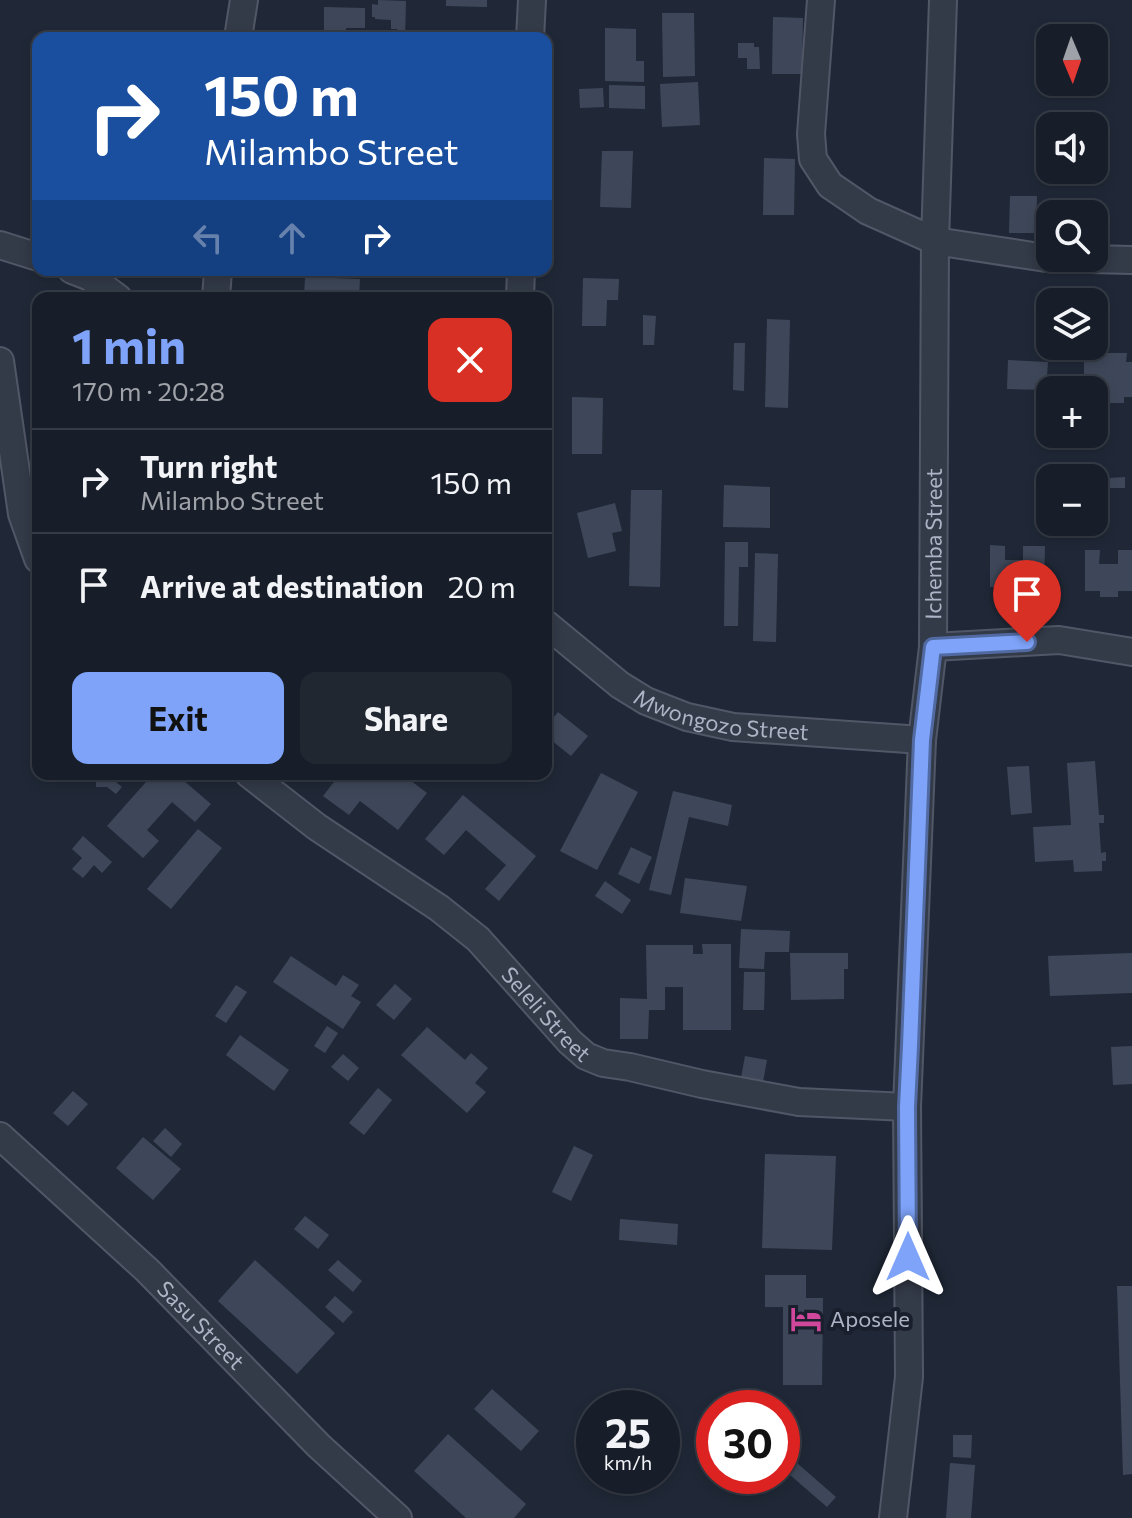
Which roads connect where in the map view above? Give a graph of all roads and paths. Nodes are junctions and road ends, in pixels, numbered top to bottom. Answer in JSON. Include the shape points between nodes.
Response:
{"nodes":[{"id":1,"x":244,"y":0,"type":"edge"},
{"id":2,"x":532,"y":0,"type":"edge"},
{"id":3,"x":821,"y":0,"type":"edge"},
{"id":4,"x":943,"y":0,"type":"edge"},
{"id":5,"x":239,"y":32,"type":"edge"},
{"id":6,"x":530,"y":32,"type":"edge"},
{"id":7,"x":935,"y":241,"type":"junction"},
{"id":8,"x":0,"y":245,"type":"edge"},
{"id":9,"x":32,"y":255,"type":"edge"},
{"id":10,"x":1132,"y":260,"type":"edge"},
{"id":11,"x":87,"y":276,"type":"edge"},
{"id":12,"x":110,"y":292,"type":"edge"},
{"id":13,"x":0,"y":361,"type":"edge"},
{"id":14,"x":32,"y":542,"type":"edge"},
{"id":15,"x":552,"y":629,"type":"edge"},
{"id":16,"x":933,"y":647,"type":"junction"},
{"id":17,"x":1132,"y":652,"type":"edge"},
{"id":18,"x":922,"y":740,"type":"junction"},
{"id":19,"x":257,"y":780,"type":"edge"},
{"id":20,"x":907,"y":1107,"type":"junction"},
{"id":21,"x":0,"y":1136,"type":"edge"},
{"id":22,"x":398,"y":1518,"type":"edge"},
{"id":23,"x":893,"y":1518,"type":"edge"}],
"edges":[{"from":1,"to":5,"type":"street"},
{"from":2,"to":6,"type":"street"},
{"from":3,"to":7,"type":"street","via":[[813,159],[830,185],[868,211]]},
{"from":4,"to":7,"type":"street","name":"Ichemba Street"},
{"from":7,"to":10,"type":"street","via":[[1046,258]]},
{"from":7,"to":16,"type":"street","name":"Ichemba Street"},
{"from":8,"to":9,"type":"street"},
{"from":11,"to":12,"type":"street"},
{"from":13,"to":14,"type":"street","via":[[22,514]]},
{"from":15,"to":18,"type":"street","name":"Mwongozo Street","via":[[620,685],[687,717],[733,727]]},
{"from":16,"to":17,"type":"street","via":[[1059,640]]},
{"from":16,"to":18,"type":"street","name":"Ichemba Street"},
{"from":18,"to":20,"type":"street","name":"Ichemba Street"},
{"from":19,"to":20,"type":"street","name":"Seleli Street","via":[[478,939],[586,1056],[799,1102]]},
{"from":20,"to":23,"type":"street","name":"Ichemba Street","via":[[909,1377]]},
{"from":21,"to":22,"type":"street","name":"Sasu Street","via":[[147,1270],[319,1446]]}]}
